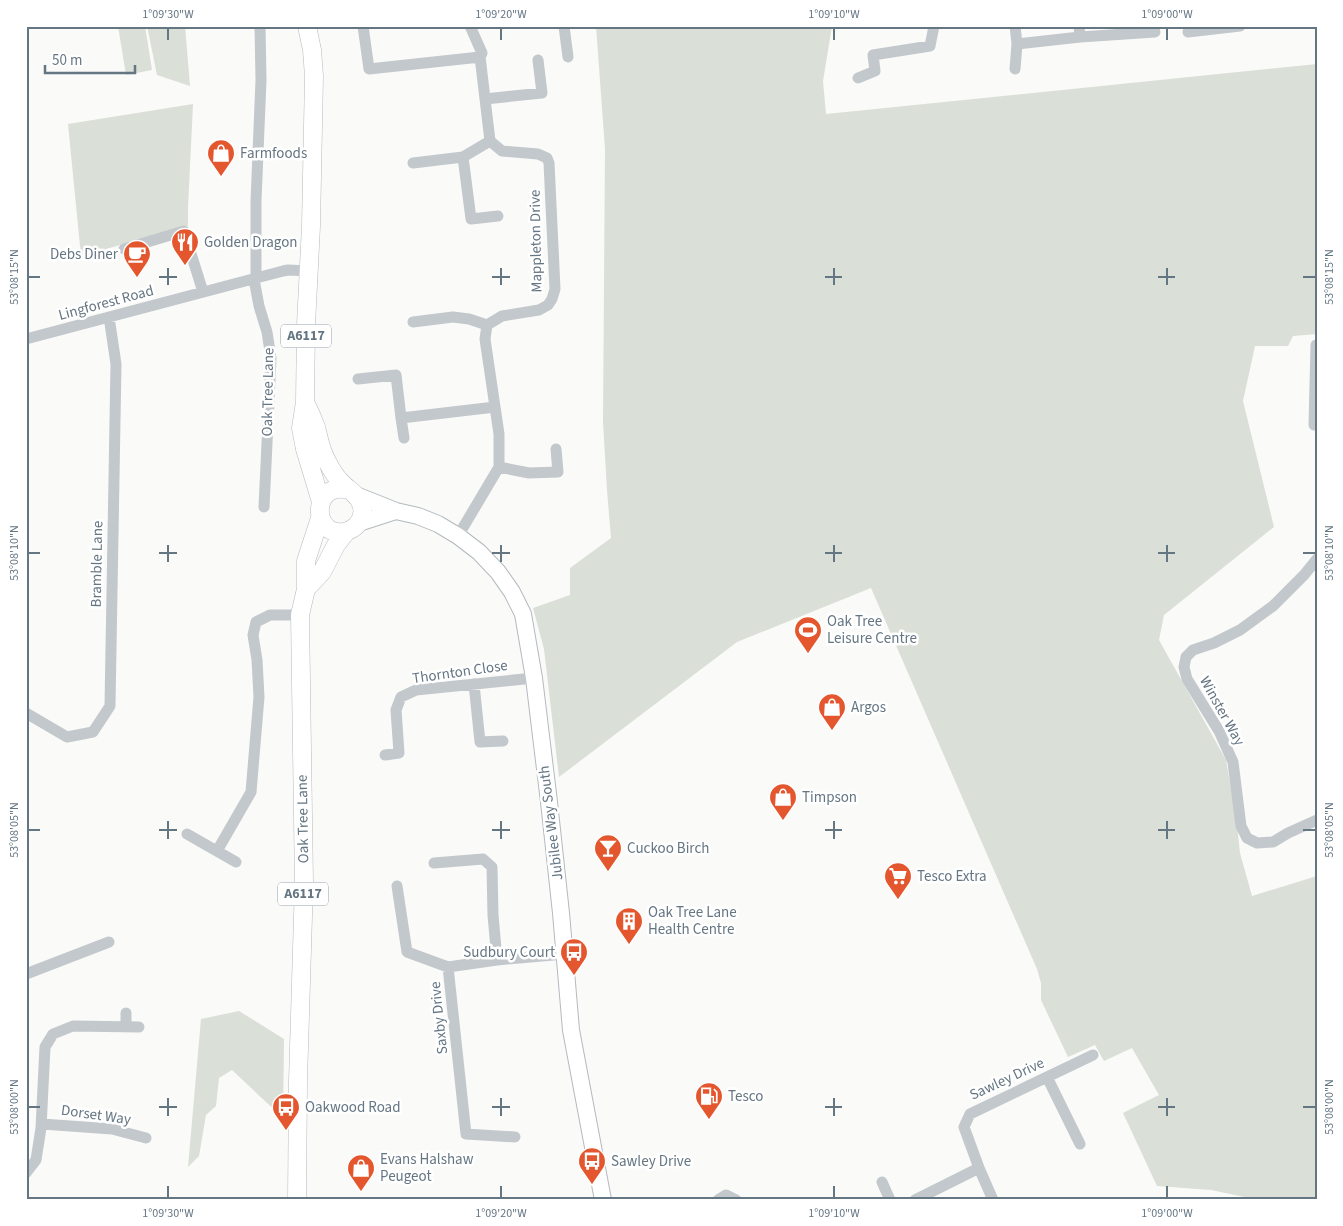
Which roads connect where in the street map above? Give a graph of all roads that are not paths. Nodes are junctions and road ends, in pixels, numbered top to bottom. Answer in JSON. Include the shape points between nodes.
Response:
{"nodes":[{"id":1,"x":260,"y":26,"type":"edge"},
{"id":2,"x":307,"y":26,"type":"edge"},
{"id":3,"x":363,"y":26,"type":"edge"},
{"id":4,"x":470,"y":26,"type":"edge"},
{"id":5,"x":564,"y":26,"type":"edge"},
{"id":6,"x":934,"y":26,"type":"edge"},
{"id":7,"x":1015,"y":26,"type":"edge"},
{"id":8,"x":1240,"y":26,"type":"edge"},
{"id":9,"x":1080,"y":32,"type":"edge"},
{"id":10,"x":1155,"y":32,"type":"dead end"},
{"id":11,"x":1188,"y":32,"type":"dead end"},
{"id":12,"x":1017,"y":44,"type":"junction"},
{"id":13,"x":480,"y":57,"type":"junction"},
{"id":14,"x":568,"y":57,"type":"dead end"},
{"id":15,"x":538,"y":60,"type":"dead end"},
{"id":16,"x":1015,"y":69,"type":"dead end"},
{"id":17,"x":858,"y":78,"type":"dead end"},
{"id":18,"x":485,"y":99,"type":"junction"},
{"id":19,"x":490,"y":141,"type":"junction"},
{"id":20,"x":463,"y":157,"type":"junction"},
{"id":21,"x":413,"y":163,"type":"dead end"},
{"id":22,"x":498,"y":216,"type":"dead end"},
{"id":23,"x":124,"y":249,"type":"dead end"},
{"id":24,"x":309,"y":271,"type":"junction"},
{"id":25,"x":255,"y":279,"type":"junction"},
{"id":26,"x":203,"y":292,"type":"junction"},
{"id":27,"x":109,"y":317,"type":"junction"},
{"id":28,"x":413,"y":322,"type":"dead end"},
{"id":29,"x":487,"y":325,"type":"junction"},
{"id":30,"x":26,"y":340,"type":"edge"},
{"id":31,"x":1316,"y":345,"type":"edge"},
{"id":32,"x":358,"y":379,"type":"dead end"},
{"id":33,"x":305,"y":402,"type":"junction"},
{"id":34,"x":495,"y":407,"type":"junction"},
{"id":35,"x":401,"y":418,"type":"junction"},
{"id":36,"x":1314,"y":425,"type":"dead end"},
{"id":37,"x":404,"y":438,"type":"dead end"},
{"id":38,"x":556,"y":450,"type":"dead end"},
{"id":39,"x":499,"y":467,"type":"junction"},
{"id":40,"x":353,"y":492,"type":"junction"},
{"id":41,"x":264,"y":507,"type":"dead end"},
{"id":42,"x":321,"y":510,"type":"junction"},
{"id":43,"x":396,"y":511,"type":"junction"},
{"id":44,"x":353,"y":527,"type":"junction"},
{"id":45,"x":458,"y":536,"type":"junction"},
{"id":46,"x":1317,"y":559,"type":"edge"},
{"id":47,"x":306,"y":589,"type":"junction"},
{"id":48,"x":300,"y":615,"type":"junction"},
{"id":49,"x":534,"y":678,"type":"junction"},
{"id":50,"x":474,"y":684,"type":"junction"},
{"id":51,"x":26,"y":713,"type":"edge"},
{"id":52,"x":503,"y":741,"type":"dead end"},
{"id":53,"x":385,"y":754,"type":"dead end"},
{"id":54,"x":1317,"y":820,"type":"edge"},
{"id":55,"x":187,"y":834,"type":"dead end"},
{"id":56,"x":217,"y":851,"type":"junction"},
{"id":57,"x":236,"y":862,"type":"dead end"},
{"id":58,"x":434,"y":863,"type":"dead end"},
{"id":59,"x":397,"y":886,"type":"dead end"},
{"id":60,"x":109,"y":942,"type":"dead end"},
{"id":61,"x":565,"y":954,"type":"junction"},
{"id":62,"x":497,"y":960,"type":"junction"},
{"id":63,"x":448,"y":967,"type":"junction"},
{"id":64,"x":26,"y":974,"type":"edge"},
{"id":65,"x":126,"y":1013,"type":"dead end"},
{"id":66,"x":126,"y":1027,"type":"junction"},
{"id":67,"x":139,"y":1027,"type":"dead end"},
{"id":68,"x":1094,"y":1055,"type":"dead end"},
{"id":69,"x":1047,"y":1077,"type":"junction"},
{"id":70,"x":42,"y":1124,"type":"junction"},
{"id":71,"x":515,"y":1137,"type":"dead end"},
{"id":72,"x":146,"y":1138,"type":"dead end"},
{"id":73,"x":1080,"y":1144,"type":"dead end"},
{"id":74,"x":979,"y":1168,"type":"junction"},
{"id":75,"x":26,"y":1173,"type":"edge"},
{"id":76,"x":882,"y":1182,"type":"dead end"},
{"id":77,"x":297,"y":1200,"type":"edge"},
{"id":78,"x":603,"y":1200,"type":"edge"},
{"id":79,"x":718,"y":1200,"type":"edge"},
{"id":80,"x":736,"y":1200,"type":"edge"},
{"id":81,"x":890,"y":1200,"type":"edge"},
{"id":82,"x":915,"y":1200,"type":"edge"},
{"id":83,"x":993,"y":1200,"type":"edge"}],
"edges":[{"from":1,"to":25,"type":"street","name":"Oak Tree Lane"},
{"from":2,"to":24,"type":"main road","number":"A6117","via":[[314,76]]},
{"from":3,"to":13,"type":"street","via":[[369,69]]},
{"from":4,"to":13,"type":"street","via":[[482,53]]},
{"from":5,"to":14,"type":"street"},
{"from":6,"to":17,"type":"street","via":[[930,46],[873,55],[874,71]]},
{"from":7,"to":12,"type":"street"},
{"from":8,"to":11,"type":"street"},
{"from":9,"to":10,"type":"street"},
{"from":9,"to":12,"type":"street"},
{"from":12,"to":16,"type":"street"},
{"from":13,"to":18,"type":"street"},
{"from":15,"to":18,"type":"street","via":[[542,94]]},
{"from":18,"to":19,"type":"street"},
{"from":19,"to":20,"type":"street"},
{"from":19,"to":29,"type":"street","name":"Mappleton Drive","via":[[502,151],[538,154],[547,158],[555,289],[548,306],[502,316]]},
{"from":20,"to":21,"type":"street"},
{"from":20,"to":22,"type":"street","via":[[471,219]]},
{"from":23,"to":26,"type":"street","via":[[184,231]]},
{"from":24,"to":25,"type":"street","name":"Lingforest Road","via":[[288,270]]},
{"from":24,"to":33,"type":"main road","number":"A6117"},
{"from":25,"to":26,"type":"street","name":"Lingforest Road"},
{"from":25,"to":41,"type":"street","name":"Oak Tree Lane","via":[[271,358]]},
{"from":26,"to":27,"type":"street","name":"Lingforest Road"},
{"from":27,"to":30,"type":"street","name":"Lingforest Road"},
{"from":27,"to":51,"type":"street","name":"Bramble Lane","via":[[116,364],[110,706],[93,732],[67,737]]},
{"from":28,"to":29,"type":"street","via":[[453,317]]},
{"from":29,"to":34,"type":"street","via":[[485,339]]},
{"from":31,"to":36,"type":"street"},
{"from":32,"to":35,"type":"street","via":[[396,375]]},
{"from":33,"to":40,"type":"main road","number":"A6117","via":[[326,461],[339,481]]},
{"from":33,"to":42,"type":"main road","number":"A6117","via":[[301,428]]},
{"from":34,"to":35,"type":"street"},
{"from":34,"to":39,"type":"street"},
{"from":35,"to":37,"type":"street"},
{"from":38,"to":39,"type":"street","via":[[558,472],[529,473]]},
{"from":39,"to":45,"type":"street"},
{"from":40,"to":42,"type":"main road","via":[[343,488],[330,492],[324,496]]},
{"from":40,"to":43,"type":"street","name":"Jubilee Way South"},
{"from":40,"to":44,"type":"main road","number":"A6117","via":[[363,508],[362,516]]},
{"from":42,"to":44,"type":"main road","via":[[328,528],[334,531]]},
{"from":42,"to":47,"type":"main road","name":"Oak Tree Lane","number":"A6117","via":[[306,561]]},
{"from":43,"to":44,"type":"street"},
{"from":43,"to":45,"type":"street","name":"Jubilee Way South","via":[[438,524]]},
{"from":44,"to":47,"type":"main road","name":"Oak Tree Lane","number":"A6117","via":[[336,545],[322,572]]},
{"from":45,"to":49,"type":"street","name":"Jubilee Way South","via":[[479,552],[512,592],[523,614]]},
{"from":46,"to":54,"type":"street","name":"Winster Way","via":[[1273,606],[1240,630],[1192,650],[1184,667],[1187,679],[1219,731],[1232,762],[1241,826],[1247,838],[1257,843],[1273,842]]},
{"from":47,"to":48,"type":"main road","name":"Oak Tree Lane","number":"A6117"},
{"from":48,"to":56,"type":"street","via":[[270,615],[256,622],[253,635],[259,697],[251,792]]},
{"from":48,"to":77,"type":"main road","name":"Oak Tree Lane","number":"A6117","via":[[304,883]]},
{"from":49,"to":50,"type":"street","name":"Thornton Close"},
{"from":49,"to":61,"type":"street","name":"Jubilee Way South"},
{"from":50,"to":52,"type":"street","via":[[480,742]]},
{"from":50,"to":53,"type":"street","name":"Thornton Close","via":[[416,690],[402,696],[396,710],[399,753]]},
{"from":55,"to":56,"type":"street"},
{"from":56,"to":57,"type":"street"},
{"from":58,"to":62,"type":"street","via":[[483,859],[492,867]]},
{"from":59,"to":63,"type":"street","via":[[407,952]]},
{"from":60,"to":64,"type":"street"},
{"from":61,"to":62,"type":"street","name":"Saxby Drive"},
{"from":61,"to":78,"type":"street","name":"Jubilee Way South","via":[[572,1030]]},
{"from":62,"to":63,"type":"street","name":"Saxby Drive"},
{"from":63,"to":71,"type":"street","name":"Saxby Drive","via":[[466,1134]]},
{"from":65,"to":66,"type":"street"},
{"from":66,"to":67,"type":"street"},
{"from":66,"to":70,"type":"street","via":[[73,1026],[53,1034],[46,1047]]},
{"from":68,"to":69,"type":"street","name":"Sawley Drive"},
{"from":69,"to":73,"type":"street"},
{"from":69,"to":74,"type":"street","name":"Sawley Drive","via":[[970,1114],[964,1127]]},
{"from":70,"to":72,"type":"street","name":"Dorset Way","via":[[112,1129]]},
{"from":70,"to":75,"type":"street","via":[[36,1160]]},
{"from":74,"to":82,"type":"street"},
{"from":74,"to":83,"type":"street","name":"Sawley Drive"},
{"from":76,"to":81,"type":"street"},
{"from":79,"to":80,"type":"street","via":[[726,1195]]}]}
